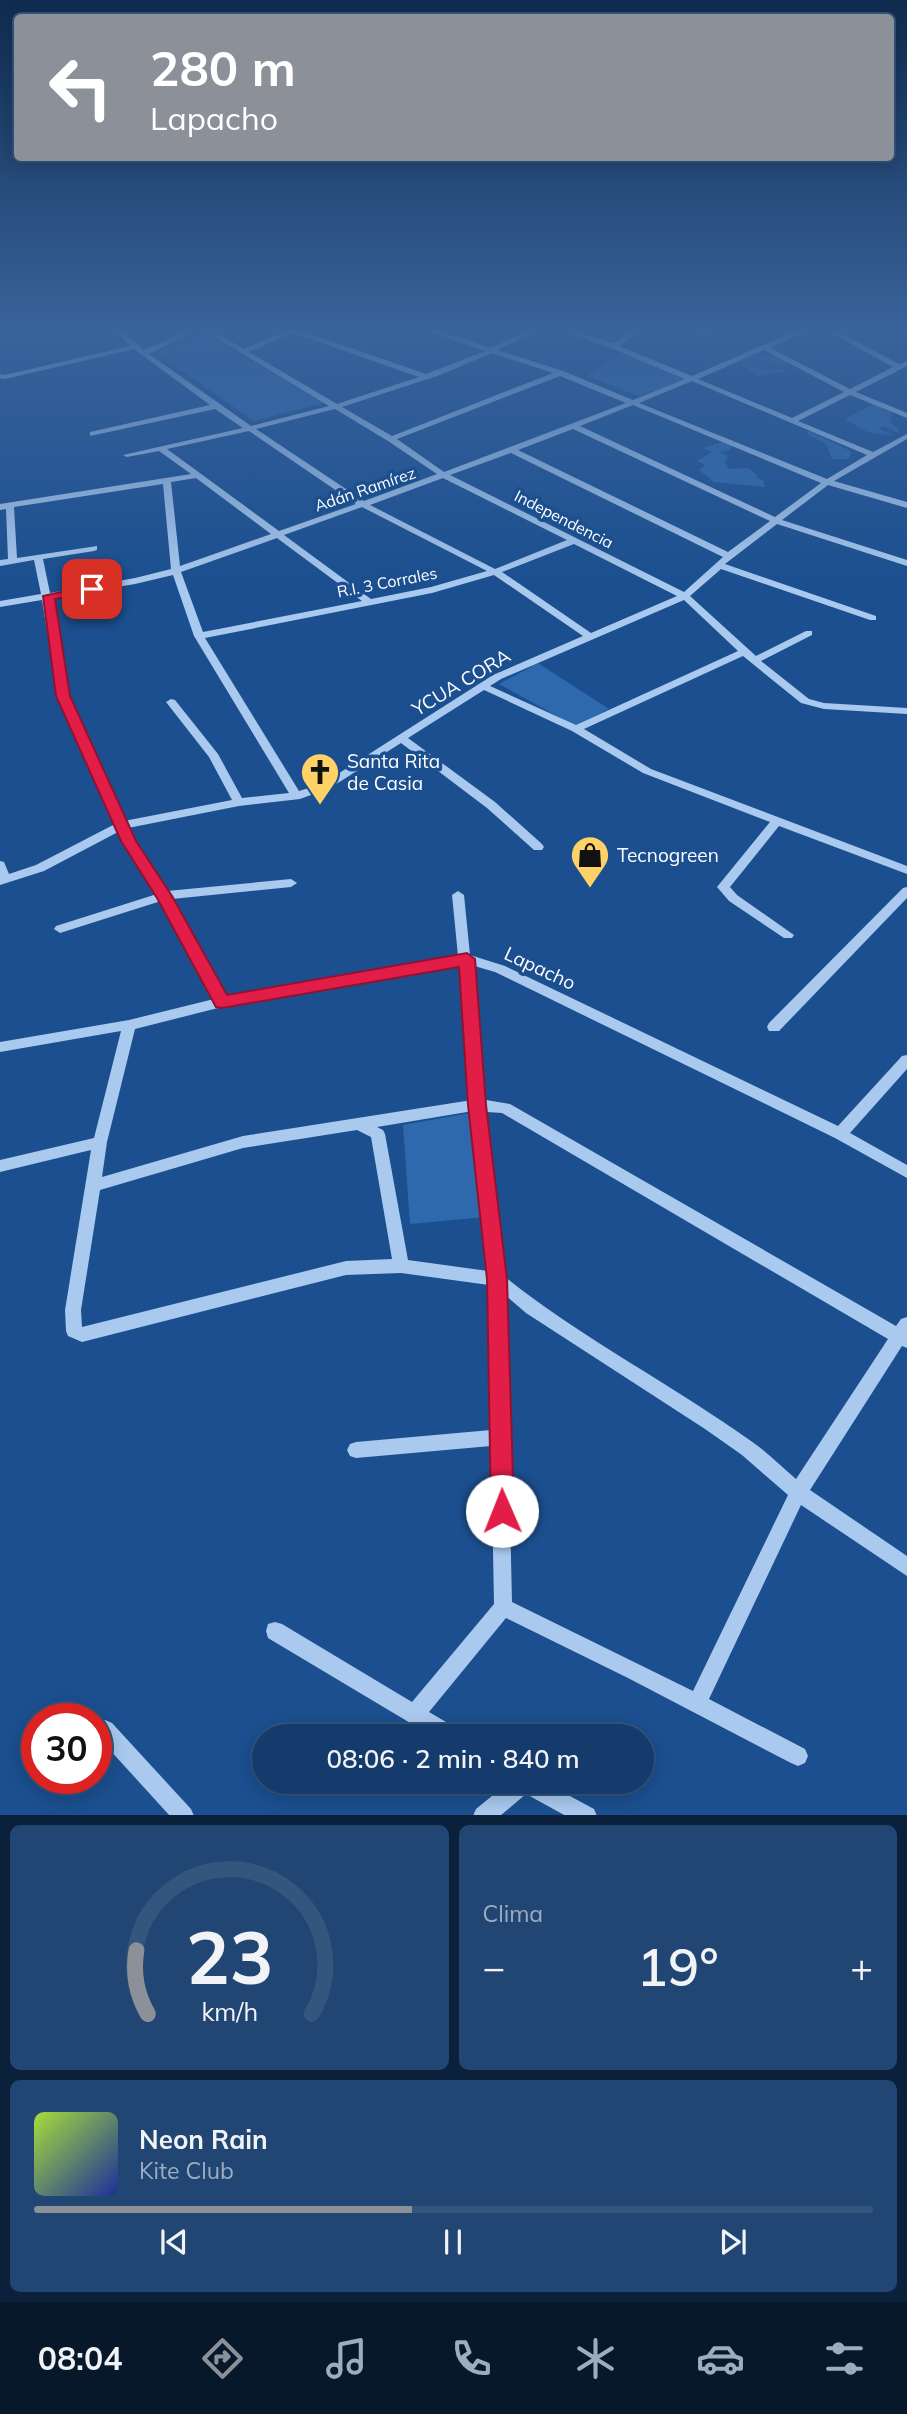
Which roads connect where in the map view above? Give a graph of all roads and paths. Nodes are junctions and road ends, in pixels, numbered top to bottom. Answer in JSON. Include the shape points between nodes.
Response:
{"nodes":[{"id":1,"x":176,"y":415,"type":"edge"},
{"id":2,"x":229,"y":415,"type":"edge"},
{"id":3,"x":298,"y":415,"type":"edge"},
{"id":4,"x":349,"y":415,"type":"edge"},
{"id":5,"x":453,"y":415,"type":"edge"},
{"id":6,"x":600,"y":415,"type":"edge"},
{"id":7,"x":666,"y":415,"type":"edge"},
{"id":8,"x":776,"y":415,"type":"edge"},
{"id":9,"x":805,"y":415,"type":"edge"},
{"id":10,"x":792,"y":421,"type":"junction"},
{"id":11,"x":571,"y":425,"type":"junction"},
{"id":12,"x":248,"y":427,"type":"junction"},
{"id":13,"x":93,"y":433,"type":"dead end"},
{"id":14,"x":907,"y":436,"type":"edge"},
{"id":15,"x":391,"y":439,"type":"junction"},
{"id":16,"x":160,"y":448,"type":"junction"},
{"id":17,"x":510,"y":449,"type":"junction"},
{"id":18,"x":127,"y":455,"type":"dead end"},
{"id":19,"x":873,"y":455,"type":"junction"},
{"id":20,"x":445,"y":475,"type":"junction"},
{"id":21,"x":196,"y":476,"type":"junction"},
{"id":22,"x":167,"y":482,"type":"junction"},
{"id":23,"x":827,"y":482,"type":"junction"},
{"id":24,"x":364,"y":505,"type":"junction"},
{"id":25,"x":907,"y":505,"type":"edge"},
{"id":26,"x":5,"y":506,"type":"edge"},
{"id":27,"x":776,"y":521,"type":"junction"},
{"id":28,"x":277,"y":535,"type":"junction"},
{"id":29,"x":575,"y":540,"type":"junction"},
{"id":30,"x":94,"y":548,"type":"dead end"},
{"id":31,"x":729,"y":556,"type":"junction"},
{"id":32,"x":37,"y":558,"type":"junction"},
{"id":33,"x":13,"y":561,"type":"junction"},
{"id":34,"x":907,"y":562,"type":"edge"},
{"id":35,"x":0,"y":563,"type":"edge"},
{"id":36,"x":719,"y":565,"type":"junction"},
{"id":37,"x":176,"y":570,"type":"junction"},
{"id":38,"x":495,"y":572,"type":"junction"},
{"id":39,"x":49,"y":596,"type":"junction"},
{"id":40,"x":685,"y":596,"type":"junction"},
{"id":41,"x":369,"y":602,"type":"junction"},
{"id":42,"x":0,"y":604,"type":"edge"},
{"id":43,"x":873,"y":618,"type":"dead end"},
{"id":44,"x":809,"y":633,"type":"dead end"},
{"id":45,"x":199,"y":635,"type":"junction"},
{"id":46,"x":589,"y":636,"type":"junction"},
{"id":47,"x":744,"y":652,"type":"junction"},
{"id":48,"x":754,"y":661,"type":"junction"},
{"id":49,"x":483,"y":686,"type":"junction"},
{"id":50,"x":171,"y":702,"type":"dead end"},
{"id":51,"x":907,"y":711,"type":"edge"},
{"id":52,"x":576,"y":729,"type":"junction"},
{"id":53,"x":401,"y":738,"type":"junction"},
{"id":54,"x":296,"y":796,"type":"junction"},
{"id":55,"x":239,"y":802,"type":"junction"},
{"id":56,"x":777,"y":821,"type":"junction"},
{"id":57,"x":122,"y":825,"type":"junction"},
{"id":58,"x":538,"y":847,"type":"dead end"},
{"id":59,"x":0,"y":865,"type":"edge"},
{"id":60,"x":907,"y":870,"type":"edge"},
{"id":61,"x":3,"y":881,"type":"edge"},
{"id":62,"x":291,"y":883,"type":"dead end"},
{"id":63,"x":907,"y":891,"type":"edge"},
{"id":64,"x":458,"y":895,"type":"dead end"},
{"id":65,"x":164,"y":896,"type":"junction"},
{"id":66,"x":60,"y":929,"type":"dead end"},
{"id":67,"x":789,"y":935,"type":"dead end"},
{"id":68,"x":467,"y":959,"type":"junction"},
{"id":69,"x":222,"y":1002,"type":"junction"},
{"id":70,"x":129,"y":1025,"type":"junction"},
{"id":71,"x":774,"y":1027,"type":"dead end"},
{"id":72,"x":0,"y":1048,"type":"edge"},
{"id":73,"x":907,"y":1060,"type":"edge"},
{"id":74,"x":477,"y":1105,"type":"junction"},
{"id":75,"x":359,"y":1124,"type":"junction"},
{"id":76,"x":840,"y":1134,"type":"junction"},
{"id":77,"x":100,"y":1142,"type":"junction"},
{"id":78,"x":0,"y":1166,"type":"edge"},
{"id":79,"x":907,"y":1172,"type":"edge"},
{"id":80,"x":94,"y":1185,"type":"junction"},
{"id":81,"x":401,"y":1266,"type":"junction"},
{"id":82,"x":497,"y":1279,"type":"junction"},
{"id":83,"x":905,"y":1334,"type":"edge"},
{"id":84,"x":501,"y":1437,"type":"junction"},
{"id":85,"x":356,"y":1450,"type":"dead end"},
{"id":86,"x":798,"y":1492,"type":"junction"},
{"id":87,"x":907,"y":1567,"type":"edge"},
{"id":88,"x":503,"y":1607,"type":"junction"},
{"id":89,"x":275,"y":1631,"type":"dead end"},
{"id":90,"x":697,"y":1704,"type":"junction"},
{"id":91,"x":415,"y":1714,"type":"junction"},
{"id":92,"x":431,"y":1724,"type":"edge"},
{"id":93,"x":112,"y":1738,"type":"edge"},
{"id":94,"x":798,"y":1756,"type":"dead end"},
{"id":95,"x":509,"y":1794,"type":"edge"},
{"id":96,"x":547,"y":1794,"type":"edge"},
{"id":97,"x":184,"y":1815,"type":"edge"},
{"id":98,"x":482,"y":1815,"type":"edge"},
{"id":99,"x":587,"y":1815,"type":"edge"}],
"edges":[{"from":1,"to":13,"type":"street"},
{"from":2,"to":12,"type":"street"},
{"from":3,"to":12,"type":"street"},
{"from":4,"to":15,"type":"street","name":"Independencia"},
{"from":5,"to":15,"type":"street"},
{"from":6,"to":11,"type":"street","name":"Adán Ramírez"},
{"from":7,"to":23,"type":"street"},
{"from":8,"to":10,"type":"street"},
{"from":9,"to":10,"type":"street"},
{"from":10,"to":19,"type":"street"},
{"from":11,"to":17,"type":"street","name":"Adán Ramírez"},
{"from":11,"to":27,"type":"street"},
{"from":12,"to":16,"type":"street"},
{"from":12,"to":24,"type":"street"},
{"from":14,"to":19,"type":"street","name":"YCUA CORA"},
{"from":15,"to":20,"type":"street","name":"Independencia"},
{"from":16,"to":18,"type":"street"},
{"from":16,"to":21,"type":"street"},
{"from":17,"to":20,"type":"street","name":"Adán Ramírez"},
{"from":17,"to":31,"type":"street"},
{"from":19,"to":23,"type":"street","name":"YCUA CORA"},
{"from":20,"to":24,"type":"street","name":"Adán Ramírez"},
{"from":20,"to":29,"type":"street","name":"Independencia"},
{"from":21,"to":22,"type":"street"},
{"from":21,"to":28,"type":"street"},
{"from":22,"to":26,"type":"street"},
{"from":22,"to":37,"type":"street"},
{"from":23,"to":25,"type":"street"},
{"from":23,"to":27,"type":"street","name":"YCUA CORA"},
{"from":24,"to":28,"type":"street","name":"Adán Ramírez"},
{"from":24,"to":38,"type":"street"},
{"from":26,"to":33,"type":"street"},
{"from":27,"to":31,"type":"street","name":"YCUA CORA"},
{"from":27,"to":34,"type":"street"},
{"from":28,"to":37,"type":"street","name":"Adán Ramírez"},
{"from":28,"to":41,"type":"street"},
{"from":29,"to":38,"type":"street","name":"R.I. 3 Corrales"},
{"from":29,"to":40,"type":"street","name":"Independencia"},
{"from":30,"to":32,"type":"street"},
{"from":31,"to":36,"type":"street","name":"YCUA CORA"},
{"from":32,"to":33,"type":"street"},
{"from":32,"to":39,"type":"street"},
{"from":33,"to":35,"type":"street"},
{"from":36,"to":40,"type":"street","name":"YCUA CORA"},
{"from":36,"to":43,"type":"street"},
{"from":37,"to":39,"type":"street","name":"Adán Ramírez"},
{"from":37,"to":45,"type":"street"},
{"from":38,"to":41,"type":"street","name":"R.I. 3 Corrales"},
{"from":38,"to":46,"type":"street"},
{"from":39,"to":42,"type":"street","name":"Adán Ramírez"},
{"from":39,"to":57,"type":"street","via":[[63,696]]},
{"from":40,"to":46,"type":"street","name":"YCUA CORA"},
{"from":40,"to":47,"type":"street","name":"Independencia"},
{"from":41,"to":45,"type":"street","name":"R.I. 3 Corrales"},
{"from":44,"to":48,"type":"street"},
{"from":45,"to":54,"type":"street"},
{"from":46,"to":49,"type":"street","name":"YCUA CORA"},
{"from":47,"to":48,"type":"street","name":"Independencia"},
{"from":47,"to":52,"type":"street"},
{"from":48,"to":51,"type":"street","name":"Independencia","via":[[814,705]]},
{"from":49,"to":52,"type":"street"},
{"from":49,"to":53,"type":"street","name":"YCUA CORA"},
{"from":50,"to":55,"type":"street","via":[[214,756]]},
{"from":52,"to":56,"type":"street","via":[[647,771]]},
{"from":53,"to":54,"type":"street","name":"YCUA CORA","via":[[343,776]]},
{"from":53,"to":58,"type":"street"},
{"from":54,"to":55,"type":"street","name":"YCUA CORA"},
{"from":55,"to":57,"type":"street","name":"YCUA CORA"},
{"from":56,"to":60,"type":"street"},
{"from":56,"to":67,"type":"street","via":[[723,887]]},
{"from":57,"to":61,"type":"street","name":"YCUA CORA","via":[[40,868]]},
{"from":57,"to":65,"type":"street"},
{"from":59,"to":61,"type":"street"},
{"from":62,"to":65,"type":"street"},
{"from":63,"to":71,"type":"street"},
{"from":64,"to":68,"type":"street"},
{"from":65,"to":66,"type":"street"},
{"from":65,"to":69,"type":"street"},
{"from":68,"to":69,"type":"street","name":"Lapacho"},
{"from":68,"to":74,"type":"street"},
{"from":68,"to":76,"type":"street","name":"Lapacho","via":[[500,969]]},
{"from":69,"to":70,"type":"street","name":"Lapacho"},
{"from":70,"to":72,"type":"street","name":"Lapacho"},
{"from":70,"to":77,"type":"street"},
{"from":73,"to":76,"type":"street"},
{"from":74,"to":75,"type":"street"},
{"from":74,"to":82,"type":"street"},
{"from":74,"to":83,"type":"street","via":[[505,1108],[527,1119]]},
{"from":75,"to":80,"type":"street","via":[[243,1142]]},
{"from":75,"to":81,"type":"street","via":[[378,1134]]},
{"from":76,"to":79,"type":"street","name":"Lapacho"},
{"from":77,"to":78,"type":"street"},
{"from":77,"to":80,"type":"street"},
{"from":80,"to":81,"type":"street","via":[[73,1310],[74,1331],[82,1335],[346,1268]]},
{"from":81,"to":82,"type":"street"},
{"from":82,"to":84,"type":"street"},
{"from":82,"to":86,"type":"street","via":[[532,1308],[739,1443]]},
{"from":83,"to":86,"type":"street"},
{"from":84,"to":85,"type":"street"},
{"from":84,"to":88,"type":"street"},
{"from":86,"to":87,"type":"street"},
{"from":86,"to":90,"type":"street"},
{"from":88,"to":90,"type":"street"},
{"from":88,"to":91,"type":"street"},
{"from":89,"to":91,"type":"street"},
{"from":90,"to":94,"type":"street"},
{"from":91,"to":92,"type":"street"},
{"from":93,"to":97,"type":"street"},
{"from":95,"to":98,"type":"street"},
{"from":96,"to":99,"type":"street"}]}
